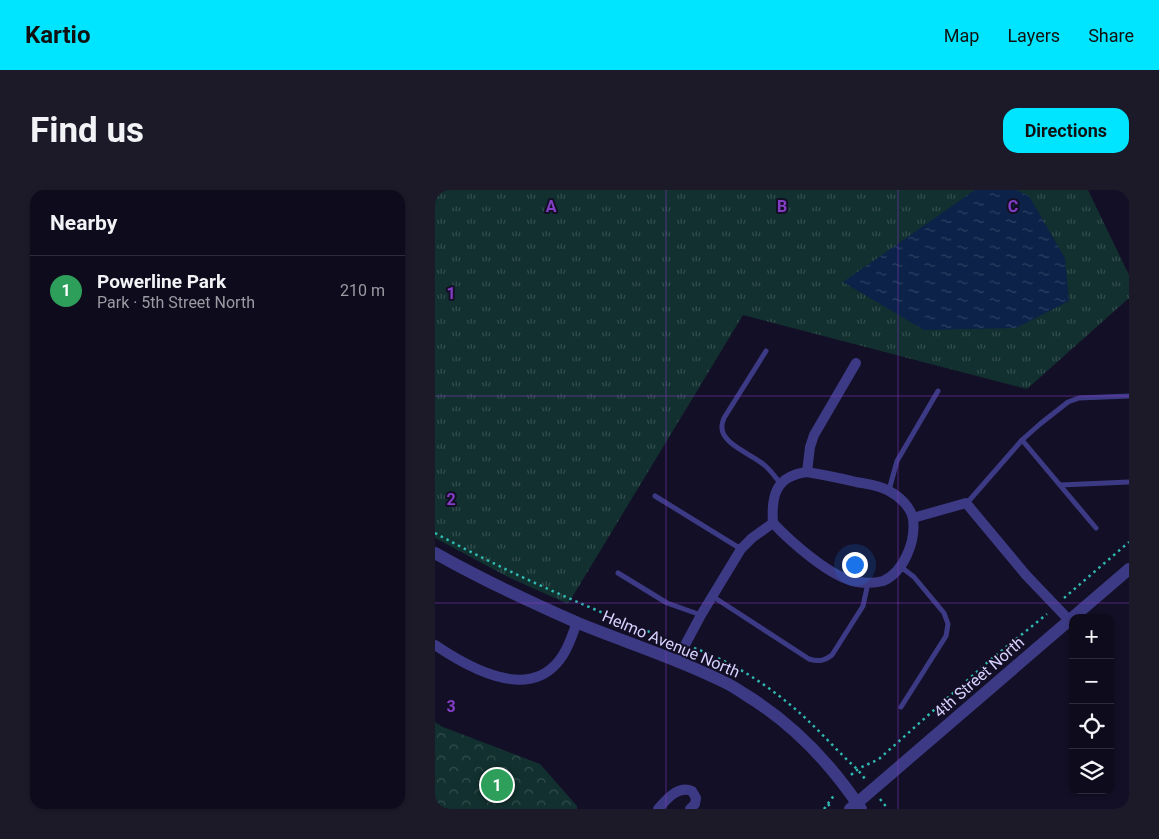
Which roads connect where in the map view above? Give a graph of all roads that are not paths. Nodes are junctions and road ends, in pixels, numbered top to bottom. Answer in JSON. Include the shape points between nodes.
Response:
{"nodes":[{"id":1,"x":766,"y":351,"type":"dead end"},
{"id":2,"x":856,"y":363,"type":"dead end"},
{"id":3,"x":938,"y":391,"type":"dead end"},
{"id":4,"x":1129,"y":396,"type":"edge"},
{"id":5,"x":1022,"y":440,"type":"junction"},
{"id":6,"x":807,"y":472,"type":"junction"},
{"id":7,"x":1129,"y":482,"type":"edge"},
{"id":8,"x":781,"y":484,"type":"junction"},
{"id":9,"x":1060,"y":485,"type":"junction"},
{"id":10,"x":889,"y":490,"type":"junction"},
{"id":11,"x":655,"y":496,"type":"dead end"},
{"id":12,"x":966,"y":503,"type":"junction"},
{"id":13,"x":913,"y":518,"type":"junction"},
{"id":14,"x":773,"y":523,"type":"junction"},
{"id":15,"x":1096,"y":528,"type":"dead end"},
{"id":16,"x":741,"y":549,"type":"junction"},
{"id":17,"x":435,"y":553,"type":"edge"},
{"id":18,"x":901,"y":567,"type":"junction"},
{"id":19,"x":1129,"y":569,"type":"edge"},
{"id":20,"x":618,"y":573,"type":"dead end"},
{"id":21,"x":868,"y":582,"type":"junction"},
{"id":22,"x":712,"y":596,"type":"junction"},
{"id":23,"x":1076,"y":614,"type":"edge"},
{"id":24,"x":701,"y":615,"type":"junction"},
{"id":25,"x":1069,"y":620,"type":"joint"},
{"id":26,"x":577,"y":622,"type":"junction"},
{"id":27,"x":435,"y":645,"type":"edge"},
{"id":28,"x":679,"y":662,"type":"junction"},
{"id":29,"x":901,"y":707,"type":"dead end"},
{"id":30,"x":856,"y":807,"type":"edge"},
{"id":31,"x":658,"y":809,"type":"edge"},
{"id":32,"x":690,"y":809,"type":"edge"}],
"edges":[{"from":1,"to":8,"type":"lane","via":[[721,427],[729,442],[765,465]]},
{"from":2,"to":6,"type":"street","via":[[814,435]]},
{"from":3,"to":10,"type":"lane","via":[[897,461]]},
{"from":4,"to":5,"type":"lane","via":[[1079,398],[1068,402]]},
{"from":5,"to":9,"type":"lane"},
{"from":5,"to":12,"type":"lane"},
{"from":6,"to":8,"type":"street","via":[[789,477]]},
{"from":6,"to":10,"type":"street"},
{"from":7,"to":9,"type":"lane"},
{"from":8,"to":14,"type":"street","via":[[773,500]]},
{"from":9,"to":15,"type":"lane"},
{"from":10,"to":13,"type":"street","via":[[906,505]]},
{"from":11,"to":16,"type":"lane"},
{"from":12,"to":13,"type":"street"},
{"from":12,"to":25,"type":"street","via":[[1025,575]]},
{"from":13,"to":18,"type":"street","via":[[912,540]]},
{"from":14,"to":16,"type":"street"},
{"from":14,"to":21,"type":"street","via":[[827,568],[842,577]]},
{"from":16,"to":22,"type":"street"},
{"from":17,"to":26,"type":"street","name":"Helmo Avenue North"},
{"from":18,"to":21,"type":"street","via":[[882,581]]},
{"from":18,"to":29,"type":"lane","via":[[944,612],[948,624],[947,636]]},
{"from":19,"to":23,"type":"street","name":"4th Street North"},
{"from":20,"to":24,"type":"lane","via":[[667,603]]},
{"from":21,"to":22,"type":"lane","via":[[863,606],[832,655],[817,662]]},
{"from":22,"to":24,"type":"street"},
{"from":24,"to":28,"type":"street"},
{"from":25,"to":30,"type":"street","name":"4th Street North"},
{"from":26,"to":27,"type":"street","via":[[557,663],[538,677],[528,679],[505,677],[478,669]]},
{"from":26,"to":28,"type":"street","name":"Helmo Avenue North"},
{"from":28,"to":30,"type":"street","name":"Helmo Avenue North","via":[[727,683],[790,727],[812,748]]},
{"from":31,"to":32,"type":"street","via":[[671,795],[687,789],[696,798]]}]}
